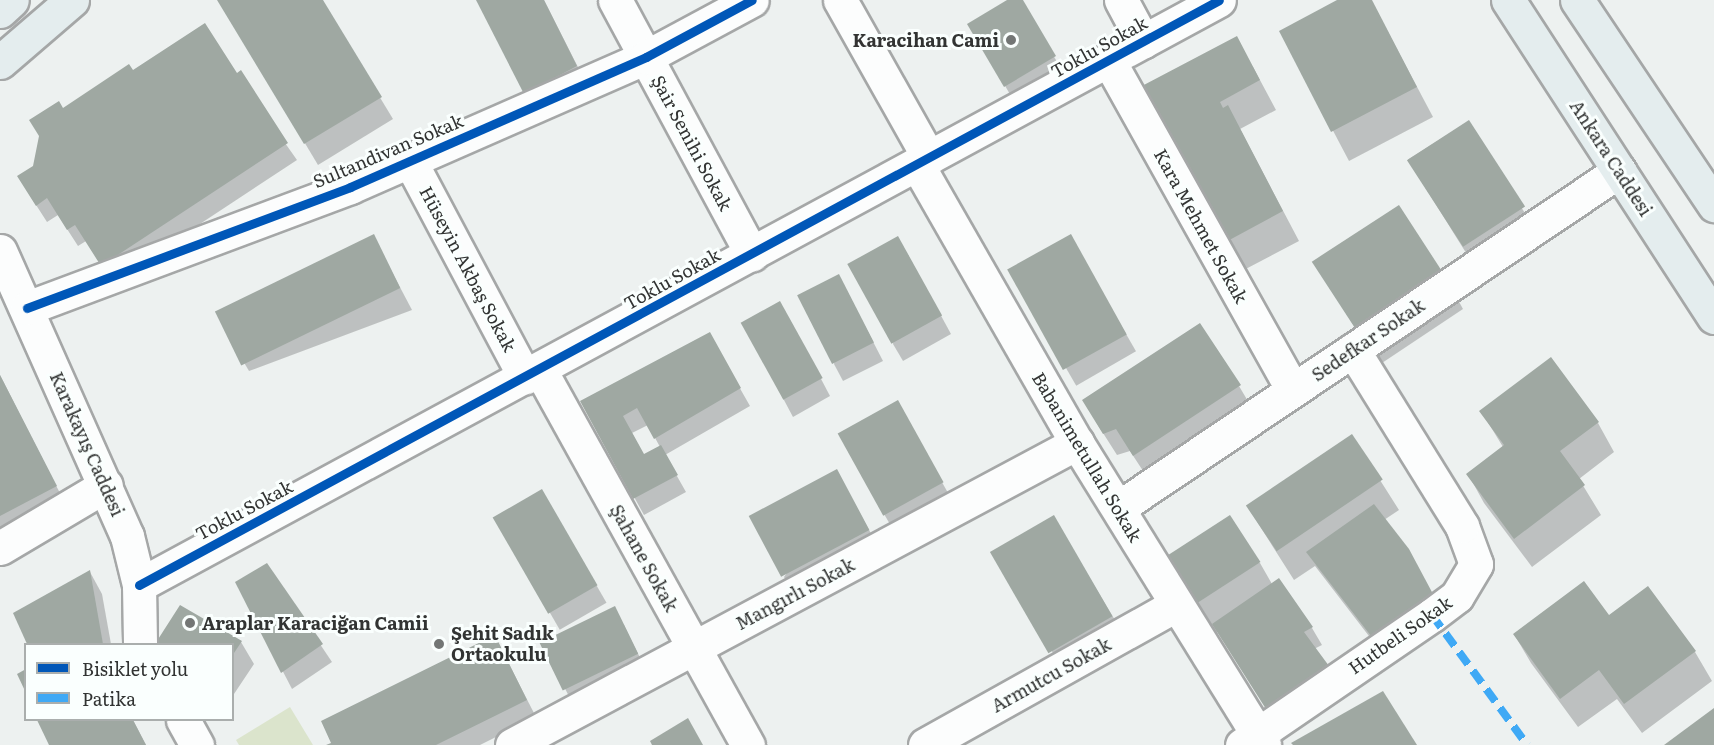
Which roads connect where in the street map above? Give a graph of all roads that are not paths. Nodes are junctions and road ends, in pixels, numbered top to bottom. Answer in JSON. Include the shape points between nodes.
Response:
{"nodes":[{"id":1,"x":12,"y":0,"type":"edge"},
{"id":2,"x":72,"y":0,"type":"edge"},
{"id":3,"x":615,"y":0,"type":"edge"},
{"id":4,"x":752,"y":0,"type":"edge"},
{"id":5,"x":840,"y":0,"type":"edge"},
{"id":6,"x":1121,"y":0,"type":"edge"},
{"id":7,"x":1219,"y":0,"type":"edge"},
{"id":8,"x":1508,"y":0,"type":"edge"},
{"id":9,"x":1577,"y":0,"type":"edge"},
{"id":10,"x":0,"y":10,"type":"edge"},
{"id":11,"x":1143,"y":41,"type":"junction"},
{"id":12,"x":646,"y":57,"type":"junction"},
{"id":13,"x":1109,"y":61,"type":"junction"},
{"id":14,"x":0,"y":62,"type":"edge"},
{"id":15,"x":410,"y":161,"type":"junction"},
{"id":16,"x":923,"y":161,"type":"junction"},
{"id":17,"x":1619,"y":171,"type":"junction"},
{"id":18,"x":1714,"y":205,"type":"edge"},
{"id":19,"x":0,"y":251,"type":"edge"},
{"id":20,"x":752,"y":254,"type":"junction"},
{"id":21,"x":27,"y":308,"type":"junction"},
{"id":22,"x":1714,"y":317,"type":"edge"},
{"id":23,"x":1353,"y":350,"type":"junction"},
{"id":24,"x":532,"y":374,"type":"junction"},
{"id":25,"x":1293,"y":390,"type":"junction"},
{"id":26,"x":1077,"y":443,"type":"junction"},
{"id":27,"x":106,"y":484,"type":"junction"},
{"id":28,"x":1118,"y":508,"type":"junction"},
{"id":29,"x":0,"y":548,"type":"edge"},
{"id":30,"x":139,"y":585,"type":"junction"},
{"id":31,"x":1176,"y":605,"type":"junction"},
{"id":32,"x":141,"y":643,"type":"edge"},
{"id":33,"x":694,"y":648,"type":"junction"},
{"id":34,"x":1255,"y":742,"type":"edge"},
{"id":35,"x":512,"y":745,"type":"edge"},
{"id":36,"x":748,"y":745,"type":"edge"},
{"id":37,"x":925,"y":745,"type":"edge"}],
"edges":[{"from":1,"to":10,"type":"main road"},
{"from":2,"to":14,"type":"main road"},
{"from":3,"to":12,"type":"street","name":"Şair Senihi Sokak"},
{"from":4,"to":12,"type":"street","name":"Sultandivan Sokak"},
{"from":5,"to":16,"type":"street","name":"Babanimetullah Sokak"},
{"from":6,"to":11,"type":"street"},
{"from":7,"to":11,"type":"street","name":"Toklu Sokak"},
{"from":8,"to":17,"type":"main road","name":"Ankara Caddesi"},
{"from":9,"to":18,"type":"main road"},
{"from":11,"to":13,"type":"street","name":"Toklu Sokak"},
{"from":12,"to":15,"type":"street","name":"Sultandivan Sokak"},
{"from":12,"to":20,"type":"street","name":"Şair Senihi Sokak"},
{"from":13,"to":16,"type":"street","name":"Toklu Sokak"},
{"from":13,"to":25,"type":"street","name":"Kara Mehmet Sokak"},
{"from":15,"to":21,"type":"street","name":"Sultandivan Sokak"},
{"from":15,"to":24,"type":"street","name":"Hüseyin Akbaş Sokak"},
{"from":16,"to":20,"type":"street","name":"Toklu Sokak"},
{"from":16,"to":26,"type":"street","name":"Babanimetullah Sokak"},
{"from":17,"to":22,"type":"main road","name":"Ankara Caddesi"},
{"from":17,"to":23,"type":"street","name":"Sedefkar Sokak"},
{"from":19,"to":21,"type":"street","name":"Karakayış Caddesi"},
{"from":20,"to":24,"type":"street","name":"Toklu Sokak"},
{"from":21,"to":27,"type":"street","name":"Karakayış Caddesi"},
{"from":23,"to":25,"type":"street","name":"Sedefkar Sokak"},
{"from":23,"to":34,"type":"street","name":"Hutbeli Sokak","via":[[1462,526],[1476,564],[1457,596]]},
{"from":24,"to":30,"type":"street","name":"Toklu Sokak"},
{"from":24,"to":33,"type":"street","name":"Şahane Sokak"},
{"from":25,"to":28,"type":"street","name":"Sedefkar Sokak"},
{"from":26,"to":28,"type":"street","name":"Babanimetullah Sokak"},
{"from":26,"to":33,"type":"street","name":"Mangırlı Sokak"},
{"from":27,"to":29,"type":"street"},
{"from":27,"to":30,"type":"street","name":"Karakayış Caddesi","via":[[127,536]]},
{"from":28,"to":31,"type":"street","name":"Babanimetullah Sokak"},
{"from":30,"to":32,"type":"street","name":"Karakayış Caddesi"},
{"from":31,"to":34,"type":"street","name":"Babanimetullah Sokak"},
{"from":31,"to":37,"type":"street","name":"Armutcu Sokak"},
{"from":33,"to":35,"type":"street","name":"Mangırlı Sokak"},
{"from":33,"to":36,"type":"street","name":"Şahane Sokak"}]}
